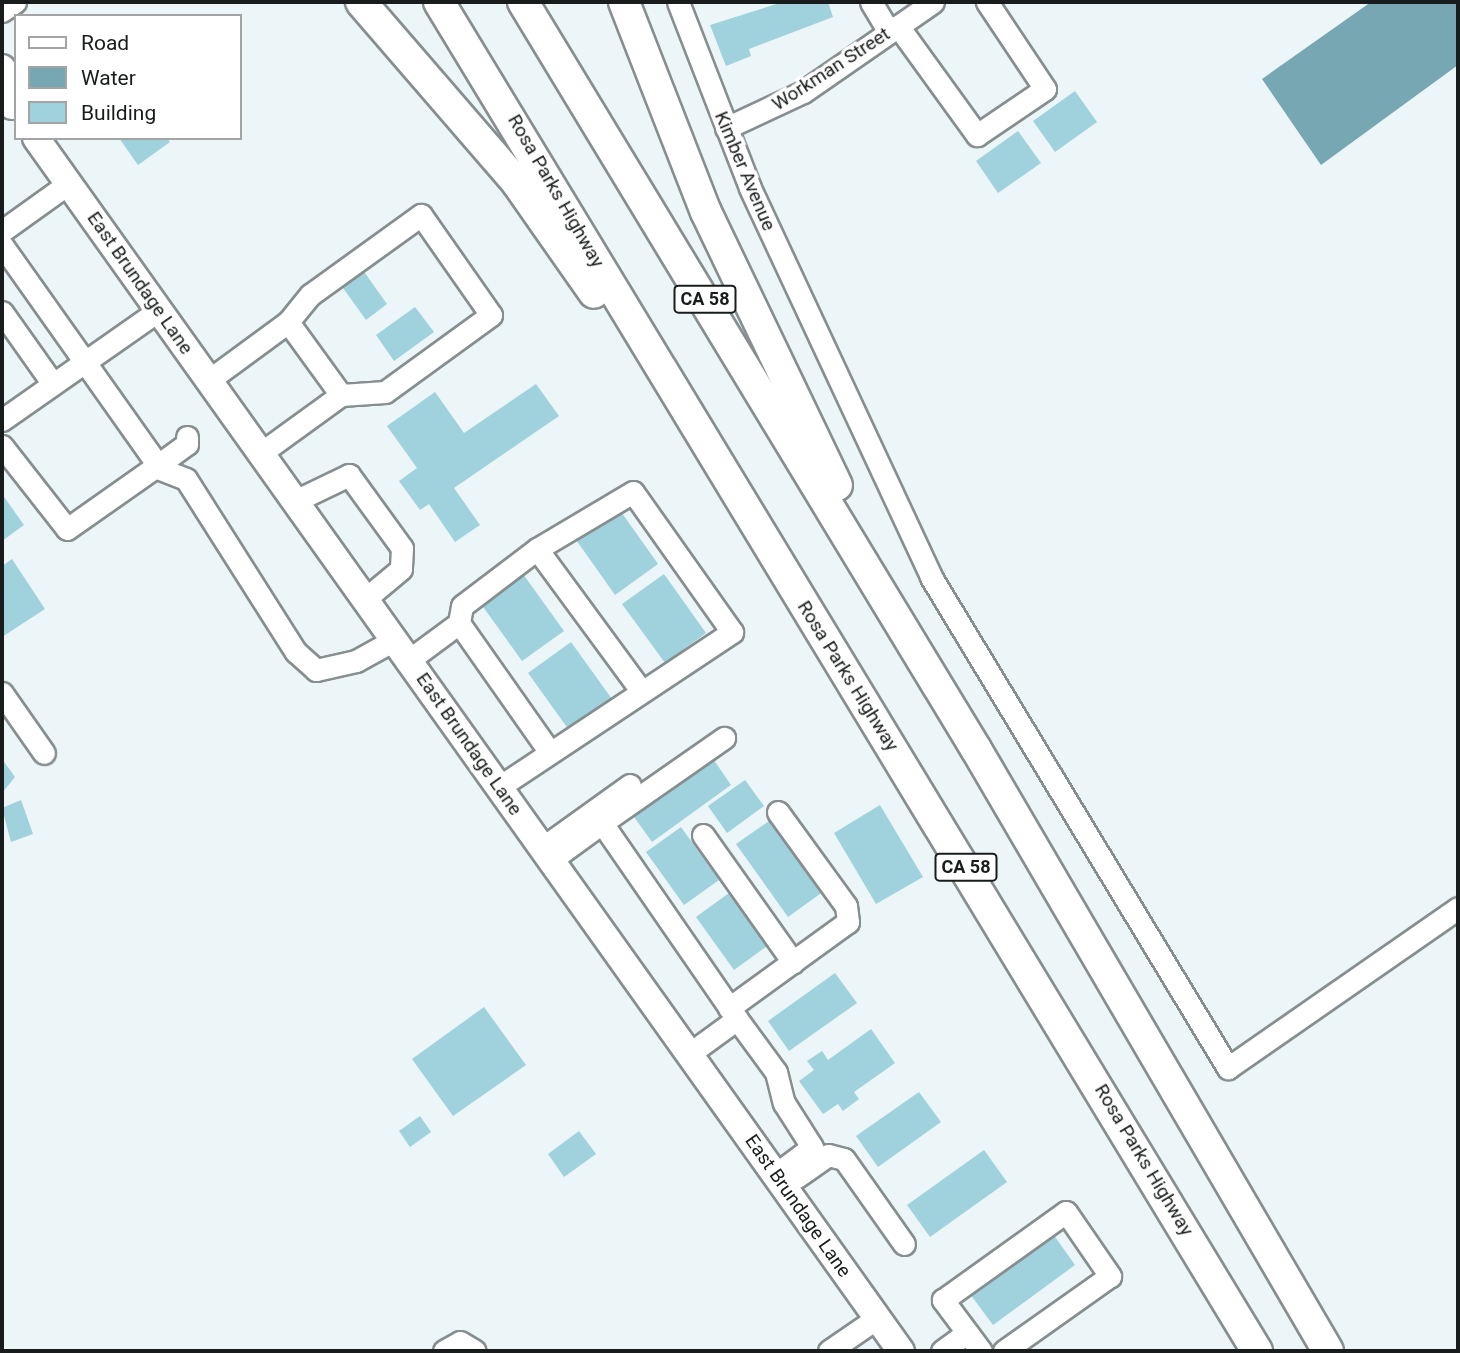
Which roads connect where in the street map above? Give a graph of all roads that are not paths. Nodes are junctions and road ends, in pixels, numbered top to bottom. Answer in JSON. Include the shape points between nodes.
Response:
{"nodes":[{"id":1,"x":15,"y":2,"type":"edge"},
{"id":2,"x":362,"y":2,"type":"edge"},
{"id":3,"x":439,"y":2,"type":"edge"},
{"id":4,"x":523,"y":2,"type":"edge"},
{"id":5,"x":624,"y":2,"type":"edge"},
{"id":6,"x":678,"y":2,"type":"edge"},
{"id":7,"x":871,"y":2,"type":"edge"},
{"id":8,"x":933,"y":2,"type":"edge"},
{"id":9,"x":987,"y":2,"type":"edge"},
{"id":10,"x":2,"y":11,"type":"edge"},
{"id":11,"x":894,"y":29,"type":"junction"},
{"id":12,"x":2,"y":68,"type":"edge"},
{"id":13,"x":10,"y":106,"type":"edge"},
{"id":14,"x":726,"y":128,"type":"junction"},
{"id":15,"x":37,"y":140,"type":"edge"},
{"id":16,"x":69,"y":183,"type":"junction"},
{"id":17,"x":2,"y":231,"type":"edge"},
{"id":18,"x":2,"y":245,"type":"edge"},
{"id":19,"x":159,"y":310,"type":"junction"},
{"id":20,"x":2,"y":312,"type":"edge"},
{"id":21,"x":288,"y":322,"type":"junction"},
{"id":22,"x":84,"y":362,"type":"junction"},
{"id":23,"x":209,"y":380,"type":"junction"},
{"id":24,"x":52,"y":384,"type":"junction"},
{"id":25,"x":667,"y":387,"type":"junction"},
{"id":26,"x":341,"y":395,"type":"junction"},
{"id":27,"x":2,"y":420,"type":"edge"},
{"id":28,"x":187,"y":437,"type":"dead end"},
{"id":29,"x":2,"y":446,"type":"edge"},
{"id":30,"x":261,"y":453,"type":"junction"},
{"id":31,"x":156,"y":466,"type":"junction"},
{"id":32,"x":295,"y":501,"type":"junction"},
{"id":33,"x":537,"y":550,"type":"junction"},
{"id":34,"x":365,"y":599,"type":"junction"},
{"id":35,"x":884,"y":599,"type":"junction"},
{"id":36,"x":459,"y":624,"type":"junction"},
{"id":37,"x":402,"y":650,"type":"junction"},
{"id":38,"x":642,"y":692,"type":"junction"},
{"id":39,"x":2,"y":693,"type":"edge"},
{"id":40,"x":724,"y":738,"type":"dead end"},
{"id":41,"x":550,"y":751,"type":"junction"},
{"id":42,"x":44,"y":753,"type":"dead end"},
{"id":43,"x":631,"y":785,"type":"dead end"},
{"id":44,"x":499,"y":787,"type":"junction"},
{"id":45,"x":778,"y":812,"type":"dead end"},
{"id":46,"x":602,"y":823,"type":"junction"},
{"id":47,"x":703,"y":835,"type":"dead end"},
{"id":48,"x":547,"y":854,"type":"junction"},
{"id":49,"x":1458,"y":908,"type":"edge"},
{"id":50,"x":793,"y":962,"type":"junction"},
{"id":51,"x":733,"y":1013,"type":"junction"},
{"id":52,"x":689,"y":1054,"type":"junction"},
{"id":53,"x":780,"y":1181,"type":"junction"},
{"id":54,"x":904,"y":1244,"type":"dead end"},
{"id":55,"x":877,"y":1318,"type":"junction"},
{"id":56,"x":967,"y":1333,"type":"junction"},
{"id":57,"x":444,"y":1351,"type":"edge"},
{"id":58,"x":475,"y":1351,"type":"edge"},
{"id":59,"x":829,"y":1351,"type":"edge"},
{"id":60,"x":901,"y":1351,"type":"edge"},
{"id":61,"x":942,"y":1351,"type":"edge"},
{"id":62,"x":981,"y":1351,"type":"edge"},
{"id":63,"x":1004,"y":1351,"type":"edge"},
{"id":64,"x":1257,"y":1351,"type":"edge"},
{"id":65,"x":1328,"y":1351,"type":"edge"}],
"edges":[{"from":1,"to":10,"type":"street"},
{"from":2,"to":25,"type":"highway","via":[[517,183],[625,338]]},
{"from":3,"to":25,"type":"highway","name":"Rosa Parks Highway","number":"CA 58","via":[[520,130]]},
{"from":4,"to":35,"type":"highway","number":"CA 58"},
{"from":5,"to":35,"type":"highway","via":[[706,212],[863,539]]},
{"from":6,"to":14,"type":"street","name":"Kimber Avenue"},
{"from":7,"to":11,"type":"street"},
{"from":8,"to":11,"type":"street","name":"Workman Street"},
{"from":9,"to":11,"type":"street","via":[[1045,89],[977,135]]},
{"from":11,"to":14,"type":"street","name":"Workman Street","via":[[803,92]]},
{"from":12,"to":13,"type":"main road","via":[[10,80]]},
{"from":14,"to":49,"type":"street","name":"Kimber Avenue","via":[[818,338],[931,577],[1228,1068]]},
{"from":15,"to":16,"type":"main road","name":"East Brundage Lane"},
{"from":16,"to":17,"type":"street"},
{"from":16,"to":19,"type":"main road","name":"East Brundage Lane"},
{"from":18,"to":22,"type":"street"},
{"from":19,"to":22,"type":"street"},
{"from":19,"to":23,"type":"main road","name":"East Brundage Lane"},
{"from":20,"to":24,"type":"street"},
{"from":21,"to":23,"type":"street"},
{"from":21,"to":26,"type":"street"},
{"from":21,"to":26,"type":"street","via":[[310,295],[421,215],[491,315],[385,392]]},
{"from":22,"to":24,"type":"street"},
{"from":22,"to":31,"type":"street"},
{"from":23,"to":30,"type":"main road","name":"East Brundage Lane"},
{"from":24,"to":27,"type":"street"},
{"from":25,"to":64,"type":"highway","name":"Rosa Parks Highway","number":"CA 58"},
{"from":26,"to":30,"type":"street"},
{"from":28,"to":31,"type":"street","via":[[187,444]]},
{"from":29,"to":31,"type":"street","via":[[67,529]]},
{"from":30,"to":32,"type":"main road","name":"East Brundage Lane"},
{"from":31,"to":37,"type":"street","via":[[186,479],[296,652],[316,670]]},
{"from":32,"to":34,"type":"main road","name":"East Brundage Lane"},
{"from":32,"to":34,"type":"street","via":[[349,475],[402,548],[401,569]]},
{"from":33,"to":36,"type":"street","via":[[462,606]]},
{"from":33,"to":38,"type":"street"},
{"from":33,"to":38,"type":"street","via":[[634,492],[732,632]]},
{"from":34,"to":37,"type":"main road","name":"East Brundage Lane"},
{"from":35,"to":65,"type":"highway","number":"CA 58"},
{"from":36,"to":37,"type":"street"},
{"from":36,"to":41,"type":"street"},
{"from":37,"to":44,"type":"main road","name":"East Brundage Lane"},
{"from":38,"to":41,"type":"street"},
{"from":39,"to":42,"type":"street"},
{"from":40,"to":46,"type":"street"},
{"from":41,"to":44,"type":"street"},
{"from":43,"to":48,"type":"street"},
{"from":44,"to":48,"type":"main road","name":"East Brundage Lane"},
{"from":45,"to":50,"type":"street","via":[[846,906],[848,922]]},
{"from":46,"to":48,"type":"street"},
{"from":46,"to":51,"type":"street"},
{"from":47,"to":50,"type":"street"},
{"from":48,"to":52,"type":"main road","name":"East Brundage Lane"},
{"from":50,"to":51,"type":"street"},
{"from":51,"to":52,"type":"street"},
{"from":51,"to":53,"type":"street","via":[[776,1072],[784,1103],[811,1141],[807,1152]]},
{"from":52,"to":53,"type":"main road","name":"East Brundage Lane"},
{"from":53,"to":54,"type":"street","via":[[835,1154]]},
{"from":53,"to":55,"type":"main road","name":"East Brundage Lane"},
{"from":55,"to":59,"type":"street"},
{"from":55,"to":60,"type":"main road","name":"East Brundage Lane"},
{"from":56,"to":61,"type":"street"},
{"from":56,"to":62,"type":"street"},
{"from":56,"to":63,"type":"street","via":[[943,1300],[1066,1212],[1110,1276]]},
{"from":57,"to":58,"type":"street","via":[[460,1342]]}]}
